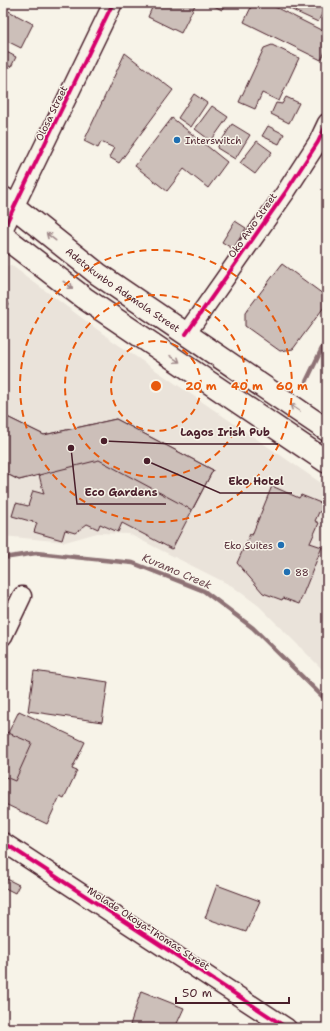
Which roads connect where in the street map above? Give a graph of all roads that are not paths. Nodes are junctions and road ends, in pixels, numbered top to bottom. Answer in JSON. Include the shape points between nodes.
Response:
{"nodes":[{"id":1,"x":113,"y":3,"type":"edge"},
{"id":2,"x":327,"y":123,"type":"edge"},
{"id":3,"x":9,"y":202,"type":"edge"},
{"id":4,"x":3,"y":230,"type":"edge"},
{"id":5,"x":3,"y":236,"type":"edge"},
{"id":6,"x":186,"y":334,"type":"junction"},
{"id":7,"x":327,"y":430,"type":"edge"},
{"id":8,"x":327,"y":462,"type":"edge"},
{"id":9,"x":22,"y":596,"type":"dead end"},
{"id":10,"x":3,"y":636,"type":"edge"},
{"id":11,"x":3,"y":842,"type":"edge"},
{"id":12,"x":287,"y":1028,"type":"edge"}],
"edges":[{"from":1,"to":3,"type":"street","name":"Olosa Street"},
{"from":2,"to":6,"type":"street","name":"Oko Awo Street","via":[[318,142],[285,193]]},
{"from":3,"to":4,"type":"street","name":"Olosa Street"},
{"from":6,"to":3,"type":"main road","name":"Adetokunbo Ademola Street","one_way":true,"via":[[98,274]]},
{"from":5,"to":8,"type":"main road","one_way":true,"via":[[84,298]]},
{"from":7,"to":6,"type":"main road","name":"Adetokunbo Ademola Street","one_way":true},
{"from":9,"to":10,"type":"street"},
{"from":11,"to":12,"type":"street","name":"Molade Okoya-Thomas Street"}]}
